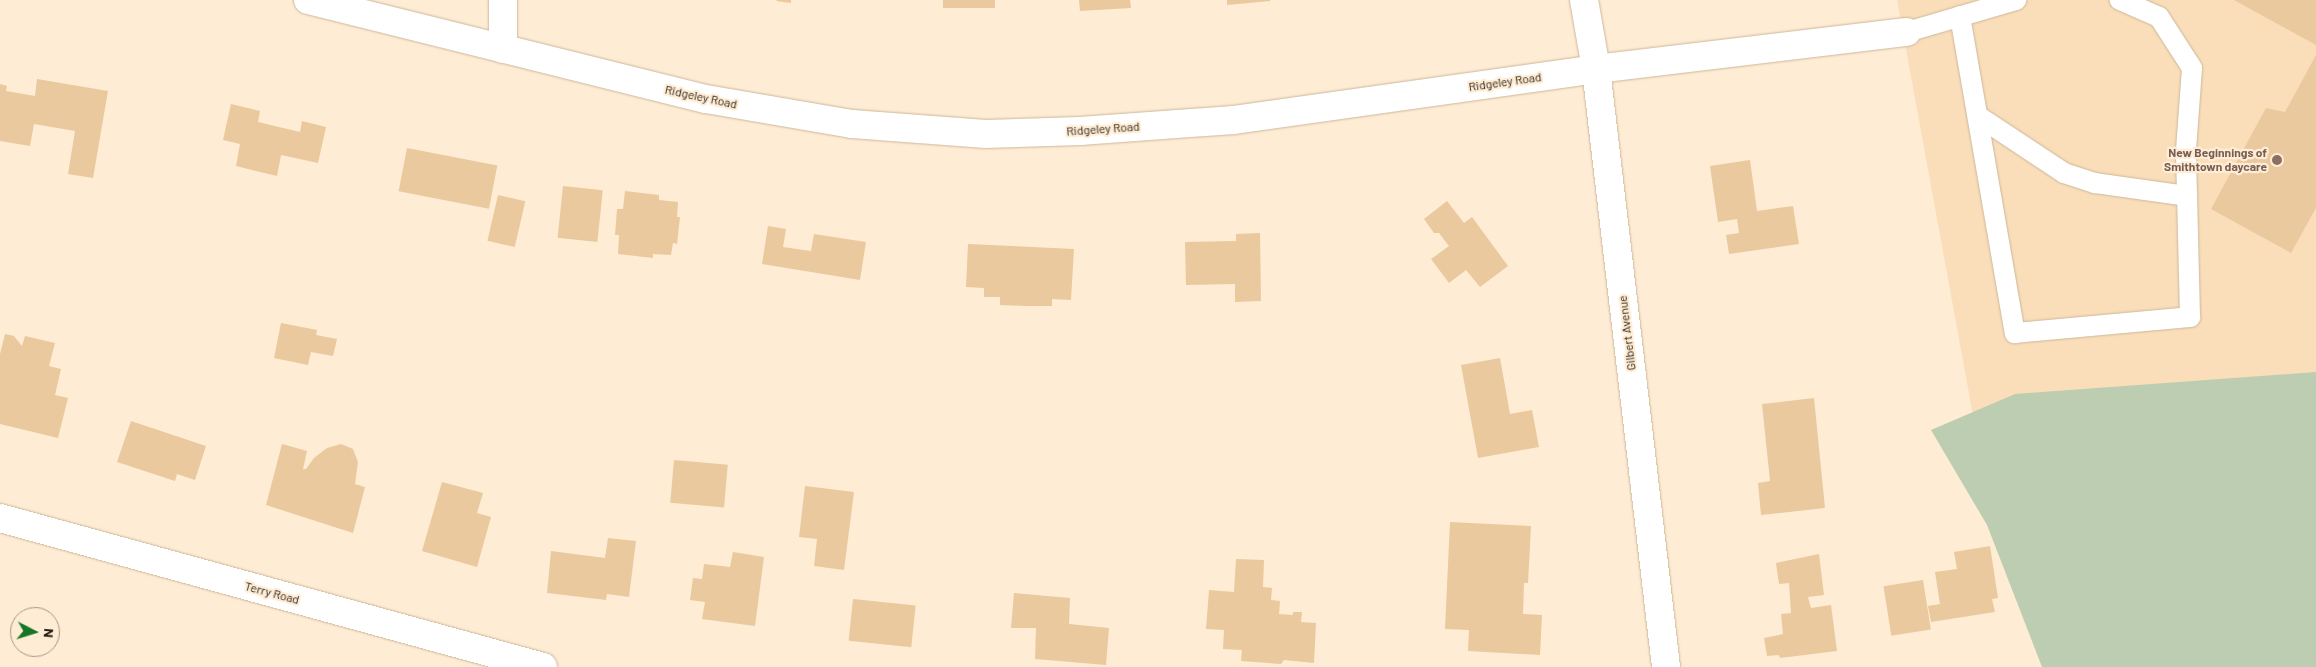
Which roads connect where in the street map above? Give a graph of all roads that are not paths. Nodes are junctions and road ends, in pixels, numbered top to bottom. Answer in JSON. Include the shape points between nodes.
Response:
{"nodes":[{"id":1,"x":308,"y":0,"type":"edge"},
{"id":2,"x":503,"y":0,"type":"edge"},
{"id":3,"x":1584,"y":0,"type":"edge"},
{"id":4,"x":2016,"y":0,"type":"edge"},
{"id":5,"x":2120,"y":0,"type":"edge"},
{"id":6,"x":1960,"y":16,"type":"junction"},
{"id":7,"x":1907,"y":32,"type":"joint"},
{"id":8,"x":502,"y":49,"type":"junction"},
{"id":9,"x":1596,"y":69,"type":"junction"},
{"id":10,"x":1978,"y":116,"type":"junction"},
{"id":11,"x":2187,"y":196,"type":"junction"},
{"id":12,"x":0,"y":518,"type":"edge"},
{"id":13,"x":543,"y":667,"type":"edge"},
{"id":14,"x":1666,"y":667,"type":"edge"}],
"edges":[{"from":1,"to":8,"type":"street","name":"Ridgeley Road"},
{"from":2,"to":8,"type":"street"},
{"from":3,"to":9,"type":"street","name":"Gilbert Avenue"},
{"from":4,"to":6,"type":"lane"},
{"from":5,"to":11,"type":"lane","via":[[2159,17],[2192,68],[2186,150]]},
{"from":6,"to":7,"type":"lane"},
{"from":6,"to":10,"type":"lane"},
{"from":7,"to":9,"type":"street","name":"Ridgeley Road"},
{"from":8,"to":9,"type":"street","name":"Ridgeley Road","via":[[716,101],[852,124],[986,134],[1234,120]]},
{"from":9,"to":14,"type":"street","name":"Gilbert Avenue"},
{"from":10,"to":11,"type":"lane","via":[[2064,173],[2095,183]]},
{"from":10,"to":11,"type":"lane","via":[[2015,333],[2190,316]]},
{"from":12,"to":13,"type":"street","name":"Terry Road"}]}
